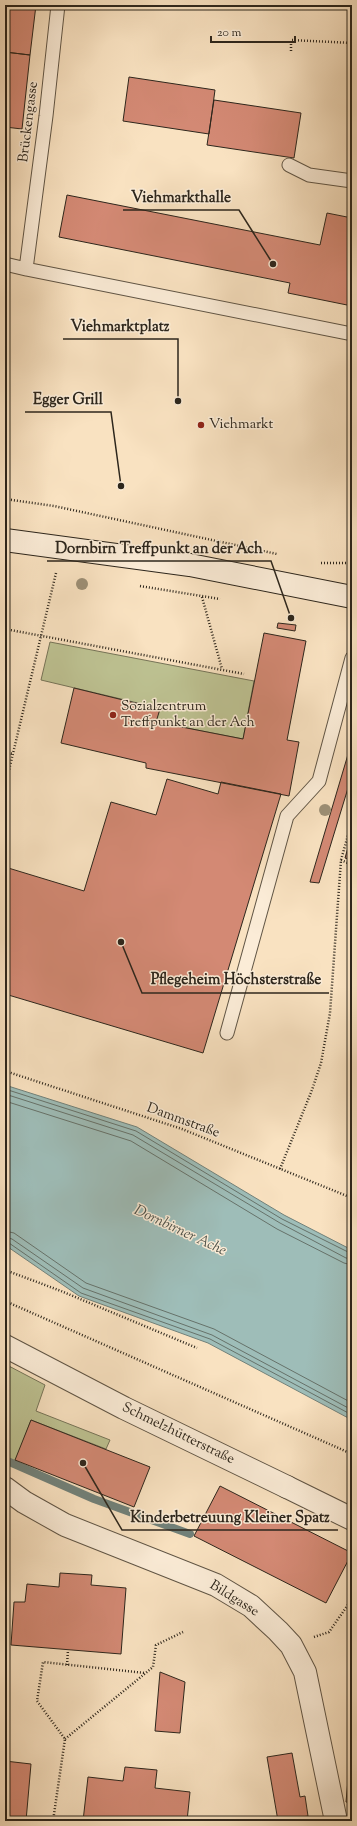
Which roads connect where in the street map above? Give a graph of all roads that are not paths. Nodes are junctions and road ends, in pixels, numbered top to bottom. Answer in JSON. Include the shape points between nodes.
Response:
{"nodes":[{"id":1,"x":58,"y":5,"type":"edge"},
{"id":2,"x":289,"y":165,"type":"dead end"},
{"id":3,"x":352,"y":181,"type":"edge"},
{"id":4,"x":5,"y":264,"type":"edge"},
{"id":5,"x":26,"y":269,"type":"junction"},
{"id":6,"x":352,"y":334,"type":"edge"},
{"id":7,"x":5,"y":540,"type":"edge"},
{"id":8,"x":352,"y":597,"type":"edge"},
{"id":9,"x":352,"y":658,"type":"edge"},
{"id":10,"x":227,"y":1034,"type":"dead end"},
{"id":11,"x":5,"y":1346,"type":"edge"},
{"id":12,"x":5,"y":1488,"type":"edge"},
{"id":13,"x":352,"y":1519,"type":"edge"},
{"id":14,"x":336,"y":1821,"type":"edge"}],
"edges":[{"from":1,"to":5,"type":"lane","name":"Brückengasse"},
{"from":2,"to":3,"type":"lane","via":[[309,176]]},
{"from":4,"to":5,"type":"lane"},
{"from":5,"to":6,"type":"lane"},
{"from":7,"to":8,"type":"street","via":[[190,564]]},
{"from":9,"to":10,"type":"lane","via":[[319,781],[287,816]]},
{"from":11,"to":13,"type":"street","name":"Schmelzhütterstraße","via":[[124,1408]]},
{"from":12,"to":14,"type":"street","name":"Bildgasse","via":[[65,1525],[216,1585],[251,1606],[291,1645],[305,1672]]}]}
